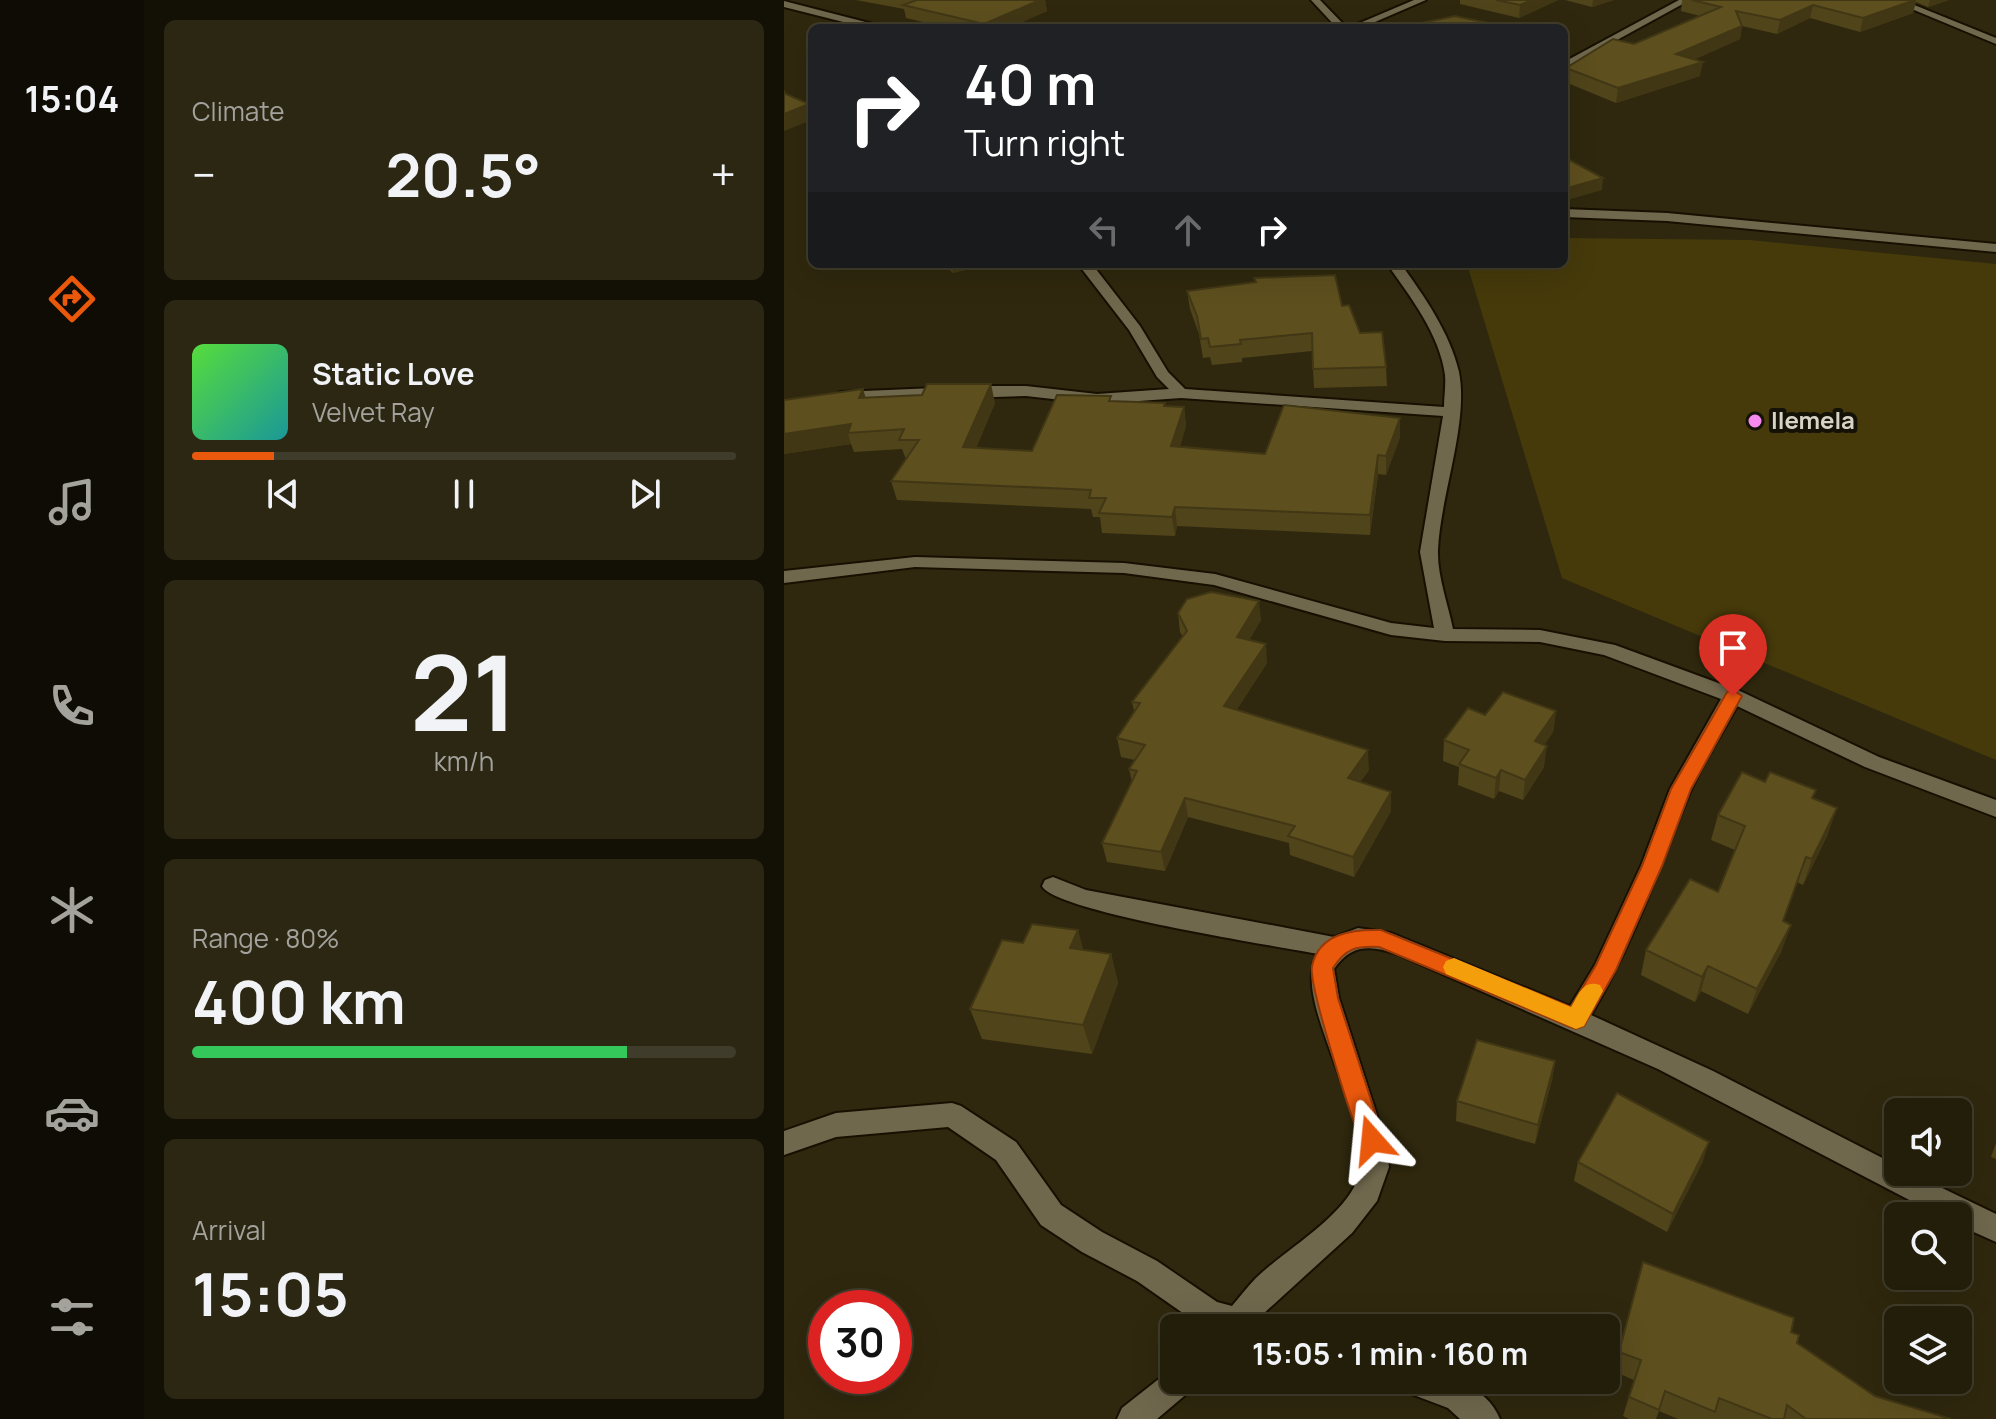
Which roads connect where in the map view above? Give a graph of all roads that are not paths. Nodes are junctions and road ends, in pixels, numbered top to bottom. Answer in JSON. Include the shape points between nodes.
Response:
{"nodes":[{"id":1,"x":1315,"y":0,"type":"edge"},
{"id":2,"x":1422,"y":0,"type":"edge"},
{"id":3,"x":1686,"y":0,"type":"edge"},
{"id":4,"x":1894,"y":0,"type":"edge"},
{"id":5,"x":784,"y":4,"type":"edge"},
{"id":6,"x":806,"y":9,"type":"junction"},
{"id":7,"x":786,"y":17,"type":"edge"},
{"id":8,"x":863,"y":24,"type":"edge"},
{"id":9,"x":1338,"y":24,"type":"edge"},
{"id":10,"x":1363,"y":24,"type":"edge"},
{"id":11,"x":1996,"y":41,"type":"edge"},
{"id":12,"x":1568,"y":64,"type":"edge"},
{"id":13,"x":1568,"y":213,"type":"edge"},
{"id":14,"x":1996,"y":248,"type":"edge"},
{"id":15,"x":1088,"y":268,"type":"edge"},
{"id":16,"x":1397,"y":268,"type":"edge"},
{"id":17,"x":1181,"y":393,"type":"junction"},
{"id":18,"x":823,"y":397,"type":"edge"},
{"id":19,"x":1451,"y":412,"type":"junction"},
{"id":20,"x":784,"y":577,"type":"edge"},
{"id":21,"x":1445,"y":635,"type":"junction"},
{"id":22,"x":1733,"y":696,"type":"junction"},
{"id":23,"x":1996,"y":809,"type":"edge"},
{"id":24,"x":1053,"y":886,"type":"dead end"},
{"id":25,"x":1335,"y":947,"type":"junction"},
{"id":26,"x":1576,"y":1019,"type":"junction"},
{"id":27,"x":784,"y":1143,"type":"edge"},
{"id":28,"x":1996,"y":1228,"type":"edge"},
{"id":29,"x":1209,"y":1314,"type":"edge"},
{"id":30,"x":1253,"y":1314,"type":"edge"},
{"id":31,"x":1162,"y":1394,"type":"edge"},
{"id":32,"x":1450,"y":1394,"type":"edge"},
{"id":33,"x":1133,"y":1419,"type":"edge"},
{"id":34,"x":1484,"y":1419,"type":"edge"}],
"edges":[{"from":1,"to":9,"type":"street"},
{"from":2,"to":10,"type":"street"},
{"from":3,"to":12,"type":"street"},
{"from":4,"to":11,"type":"street"},
{"from":5,"to":6,"type":"street"},
{"from":6,"to":7,"type":"street"},
{"from":6,"to":8,"type":"street"},
{"from":13,"to":14,"type":"street","via":[[1667,217]]},
{"from":15,"to":17,"type":"street"},
{"from":16,"to":19,"type":"street","via":[[1444,347],[1452,375]]},
{"from":17,"to":18,"type":"street","via":[[1097,399],[1026,391]]},
{"from":17,"to":19,"type":"street"},
{"from":19,"to":21,"type":"street","via":[[1429,552]]},
{"from":20,"to":21,"type":"street","via":[[930,562],[1124,568],[1215,580],[1391,629]]},
{"from":21,"to":22,"type":"street","via":[[1540,636],[1608,649]]},
{"from":22,"to":23,"type":"street","via":[[1872,762]]},
{"from":22,"to":26,"type":"street","via":[[1681,789],[1611,957]]},
{"from":24,"to":25,"type":"street","via":[[1083,899]]},
{"from":25,"to":26,"type":"street","via":[[1354,937],[1381,938]]},
{"from":25,"to":30,"type":"street","via":[[1322,967],[1327,998],[1372,1140],[1375,1167],[1367,1192],[1342,1223],[1307,1251]]},
{"from":26,"to":28,"type":"street"},
{"from":27,"to":29,"type":"street","via":[[836,1125],[952,1115],[1006,1151],[1051,1215]]},
{"from":31,"to":33,"type":"street"},
{"from":32,"to":34,"type":"street"}]}
